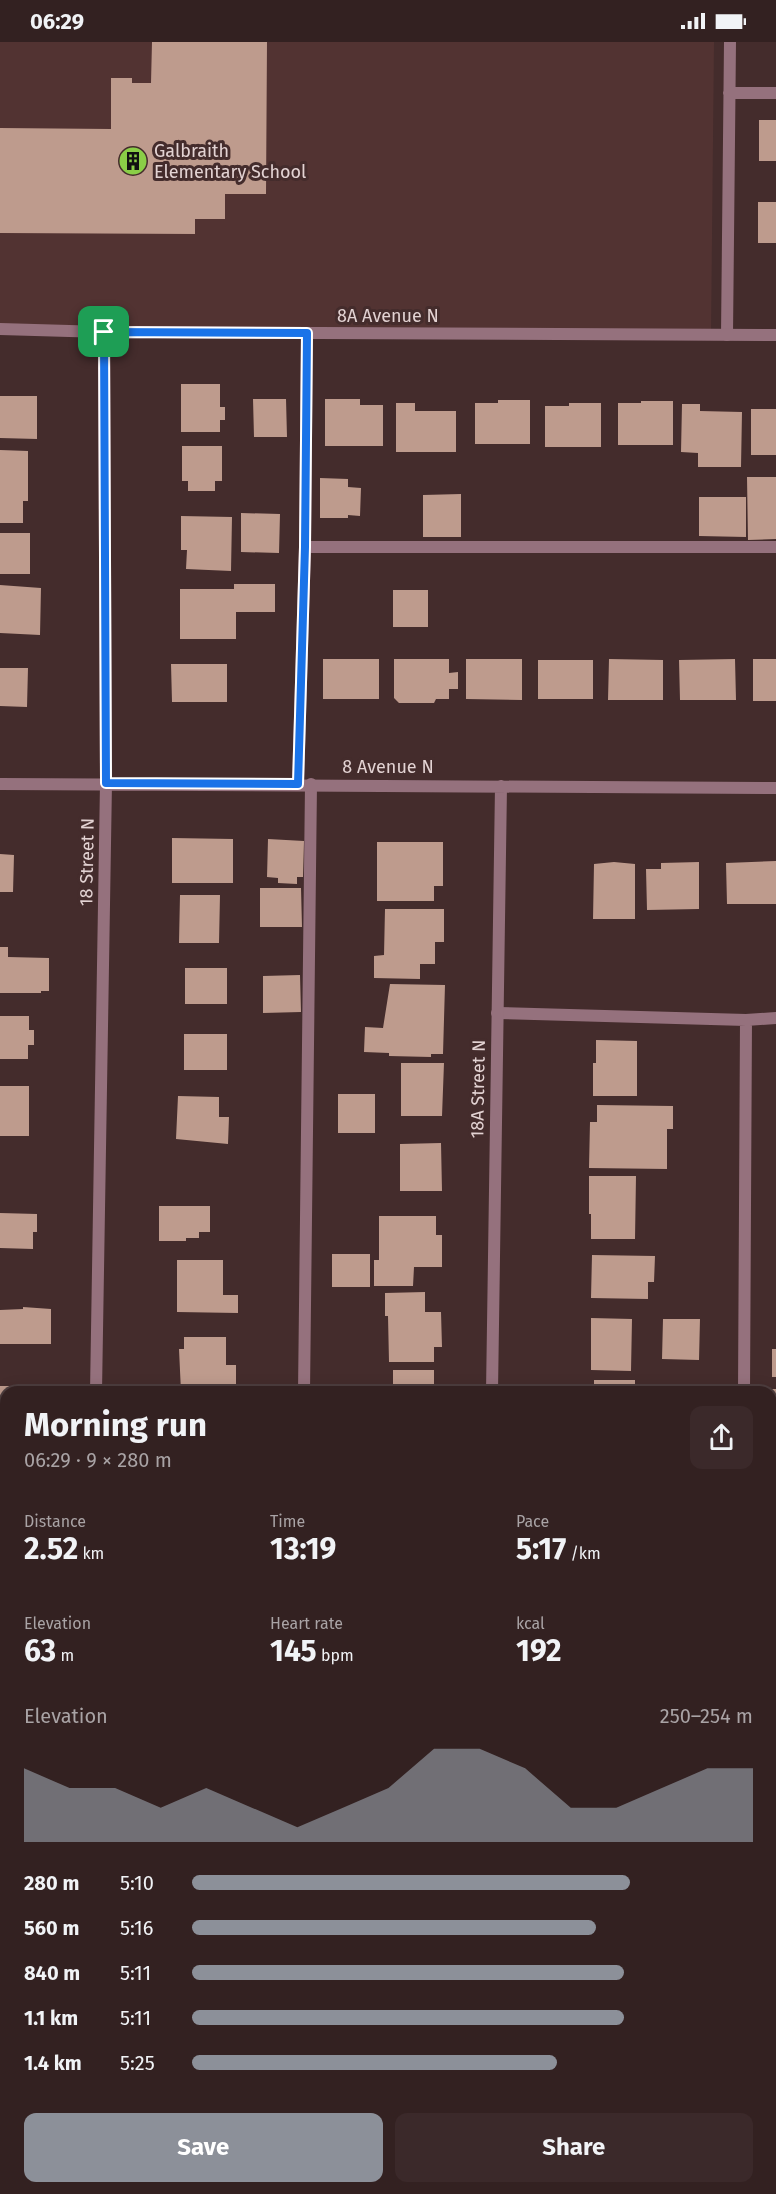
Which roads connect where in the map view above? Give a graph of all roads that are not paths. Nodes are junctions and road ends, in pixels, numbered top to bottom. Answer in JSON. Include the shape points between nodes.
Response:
{"nodes":[{"id":1,"x":729,"y":42,"type":"edge"},
{"id":2,"x":729,"y":93,"type":"junction"},
{"id":3,"x":776,"y":93,"type":"edge"},
{"id":4,"x":0,"y":329,"type":"edge"},
{"id":5,"x":104,"y":332,"type":"junction"},
{"id":6,"x":307,"y":333,"type":"junction"},
{"id":7,"x":727,"y":335,"type":"junction"},
{"id":8,"x":776,"y":335,"type":"edge"},
{"id":9,"x":305,"y":547,"type":"junction"},
{"id":10,"x":776,"y":547,"type":"edge"},
{"id":11,"x":106,"y":783,"type":"junction"},
{"id":12,"x":0,"y":784,"type":"edge"},
{"id":13,"x":298,"y":784,"type":"junction"},
{"id":14,"x":311,"y":784,"type":"junction"},
{"id":15,"x":501,"y":786,"type":"junction"},
{"id":16,"x":776,"y":788,"type":"edge"},
{"id":17,"x":497,"y":1013,"type":"junction"},
{"id":18,"x":776,"y":1018,"type":"edge"},
{"id":19,"x":746,"y":1020,"type":"junction"},
{"id":20,"x":96,"y":1386,"type":"edge"},
{"id":21,"x":304,"y":1386,"type":"edge"},
{"id":22,"x":492,"y":1386,"type":"edge"},
{"id":23,"x":744,"y":1386,"type":"edge"}],
"edges":[{"from":1,"to":2,"type":"street"},
{"from":2,"to":3,"type":"street"},
{"from":2,"to":7,"type":"street"},
{"from":4,"to":5,"type":"street","name":"8A Avenue N"},
{"from":5,"to":6,"type":"street","name":"8A Avenue N"},
{"from":5,"to":11,"type":"street","name":"18 Street N"},
{"from":6,"to":7,"type":"street","name":"8A Avenue N"},
{"from":6,"to":9,"type":"street"},
{"from":7,"to":8,"type":"street","name":"8A Avenue N"},
{"from":9,"to":10,"type":"street"},
{"from":9,"to":13,"type":"street"},
{"from":11,"to":12,"type":"street","name":"8 Avenue N"},
{"from":11,"to":13,"type":"street","name":"8 Avenue N"},
{"from":11,"to":20,"type":"street","name":"18 Street N"},
{"from":13,"to":14,"type":"street","name":"8 Avenue N"},
{"from":14,"to":15,"type":"street","name":"8 Avenue N"},
{"from":14,"to":21,"type":"street"},
{"from":15,"to":16,"type":"street","name":"8 Avenue N"},
{"from":15,"to":17,"type":"street","name":"18A Street N"},
{"from":17,"to":19,"type":"street"},
{"from":17,"to":22,"type":"street","name":"18A Street N"},
{"from":18,"to":19,"type":"street"},
{"from":19,"to":23,"type":"street"}]}
